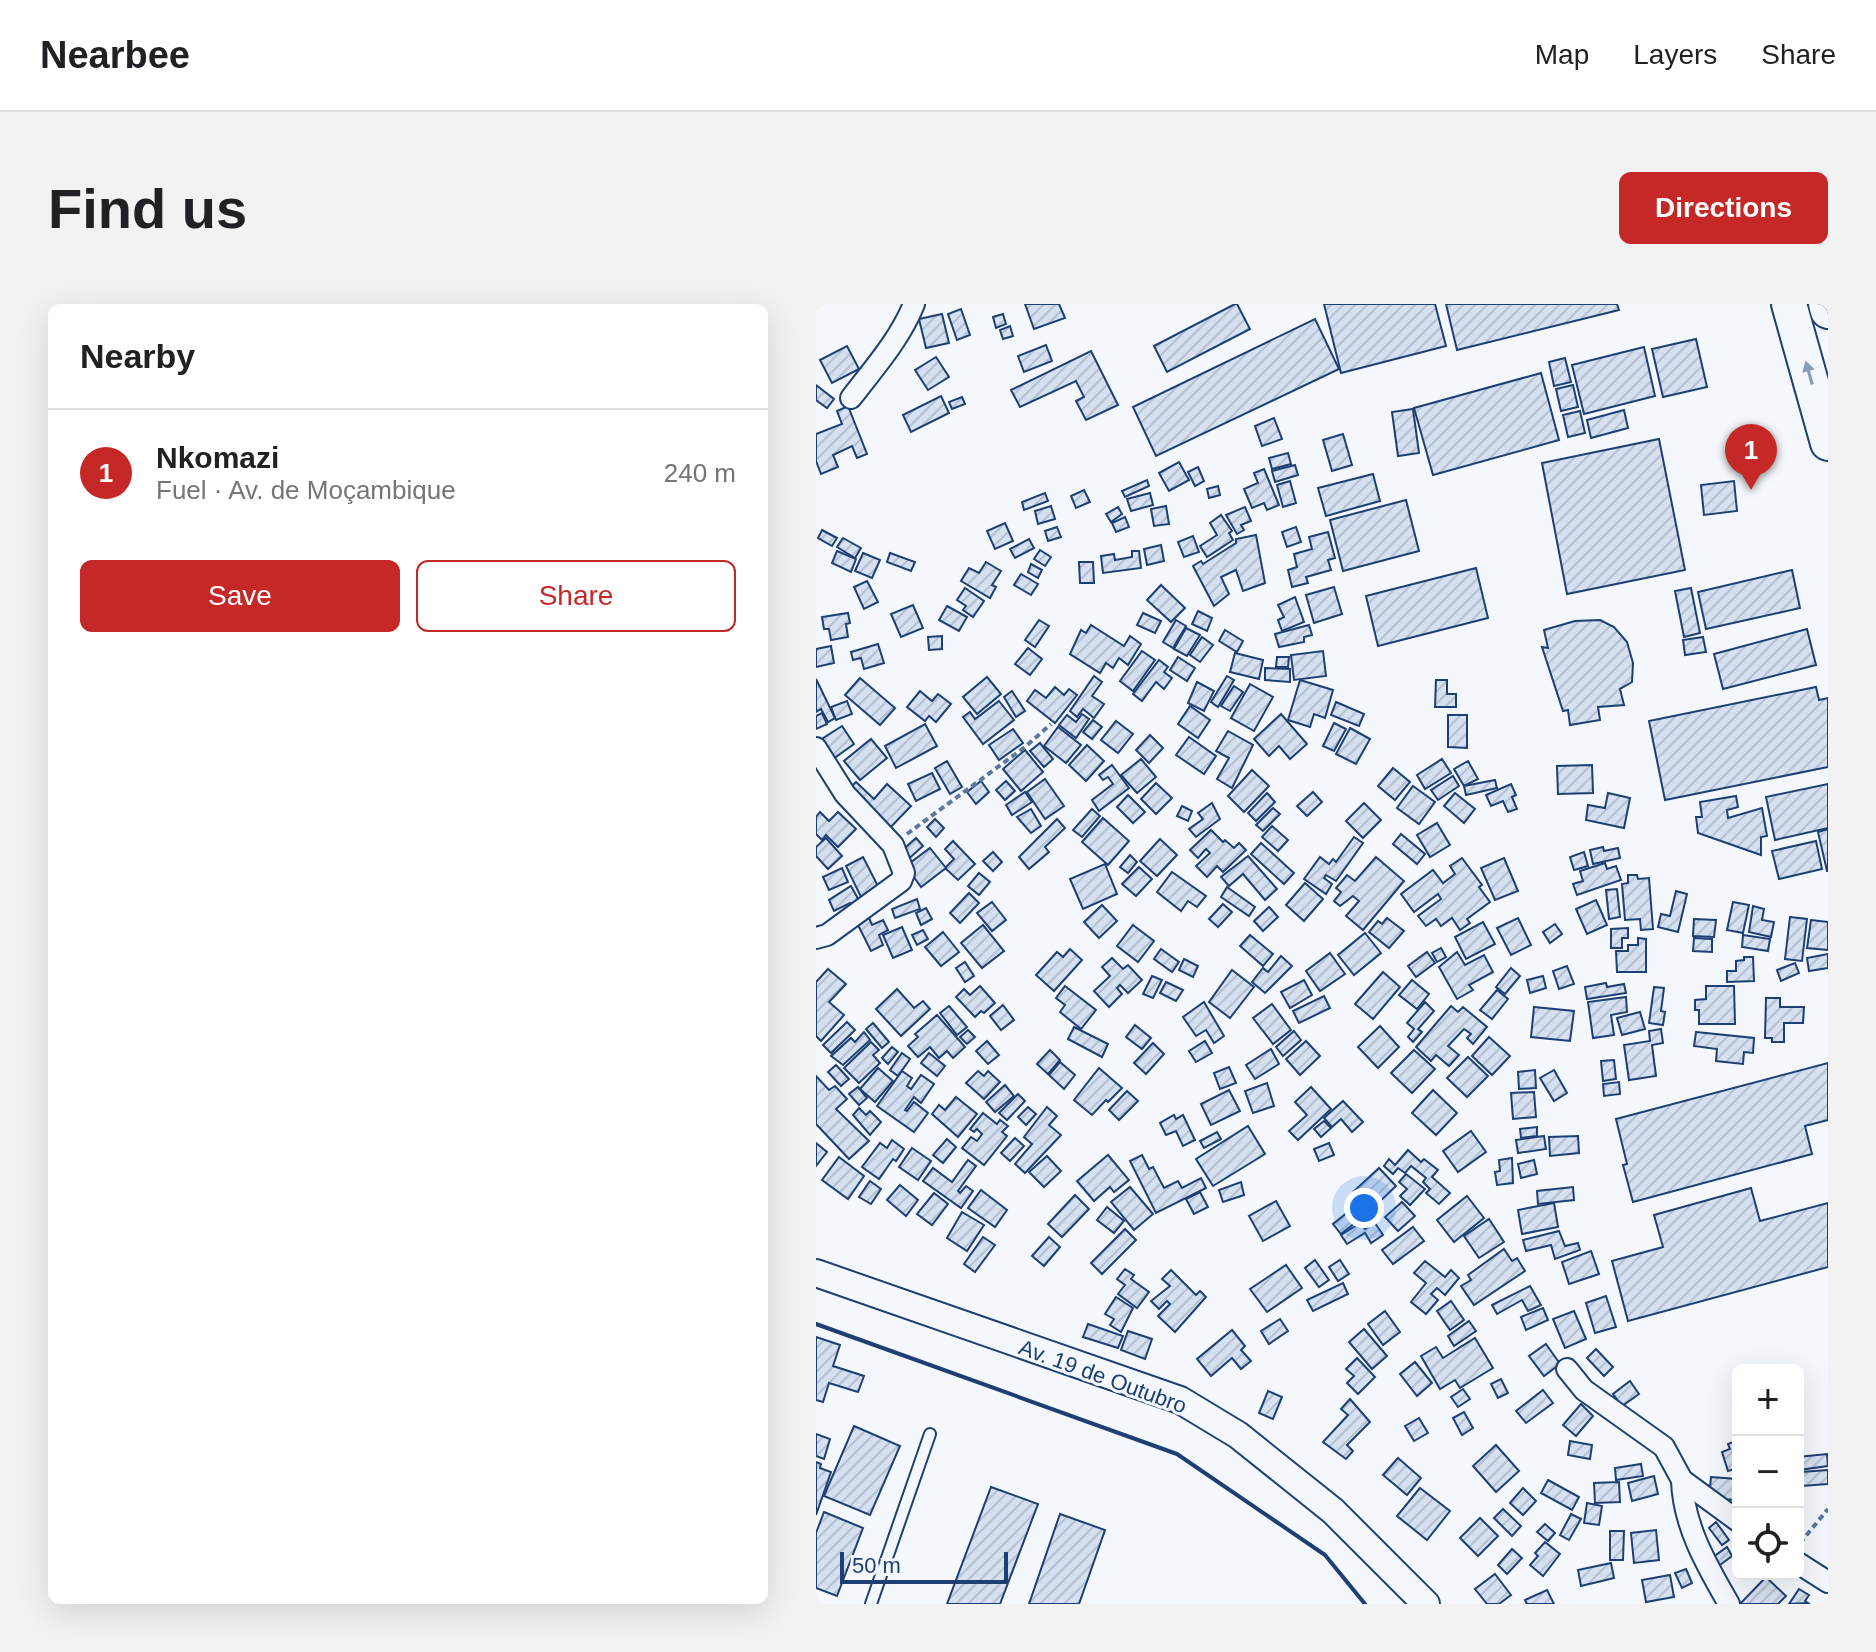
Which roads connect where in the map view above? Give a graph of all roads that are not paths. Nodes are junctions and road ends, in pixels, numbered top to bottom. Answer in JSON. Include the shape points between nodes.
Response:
{"nodes":[{"id":1,"x":914,"y":304,"type":"edge"},
{"id":2,"x":1789,"y":304,"type":"edge"},
{"id":3,"x":1826,"y":304,"type":"edge"},
{"id":4,"x":1828,"y":311,"type":"edge"},
{"id":5,"x":851,"y":398,"type":"dead end"},
{"id":6,"x":1828,"y":443,"type":"edge"},
{"id":7,"x":816,"y":748,"type":"edge"},
{"id":8,"x":816,"y":938,"type":"edge"},
{"id":9,"x":816,"y":1273,"type":"edge"},
{"id":10,"x":1567,"y":1369,"type":"dead end"},
{"id":11,"x":930,"y":1434,"type":"dead end"},
{"id":12,"x":1682,"y":1480,"type":"junction"},
{"id":13,"x":1732,"y":1517,"type":"edge"},
{"id":14,"x":1804,"y":1567,"type":"edge"},
{"id":15,"x":1828,"y":1582,"type":"edge"},
{"id":16,"x":871,"y":1604,"type":"edge"},
{"id":17,"x":1426,"y":1604,"type":"edge"},
{"id":18,"x":1729,"y":1604,"type":"edge"}],
"edges":[{"from":1,"to":5,"type":"street","via":[[907,322]]},
{"from":6,"to":2,"type":"highway","one_way":true},
{"from":3,"to":4,"type":"highway"},
{"from":7,"to":8,"type":"street","via":[[845,794],[893,845],[903,869],[901,881]]},
{"from":9,"to":17,"type":"street","name":"Av. 19 de Outubro","via":[[1180,1400],[1238,1435],[1333,1511]]},
{"from":10,"to":12,"type":"street","via":[[1584,1390],[1664,1447]]},
{"from":11,"to":16,"type":"lane"},
{"from":12,"to":13,"type":"street"},
{"from":12,"to":18,"type":"street","via":[[1687,1521]]},
{"from":14,"to":15,"type":"street"}]}
